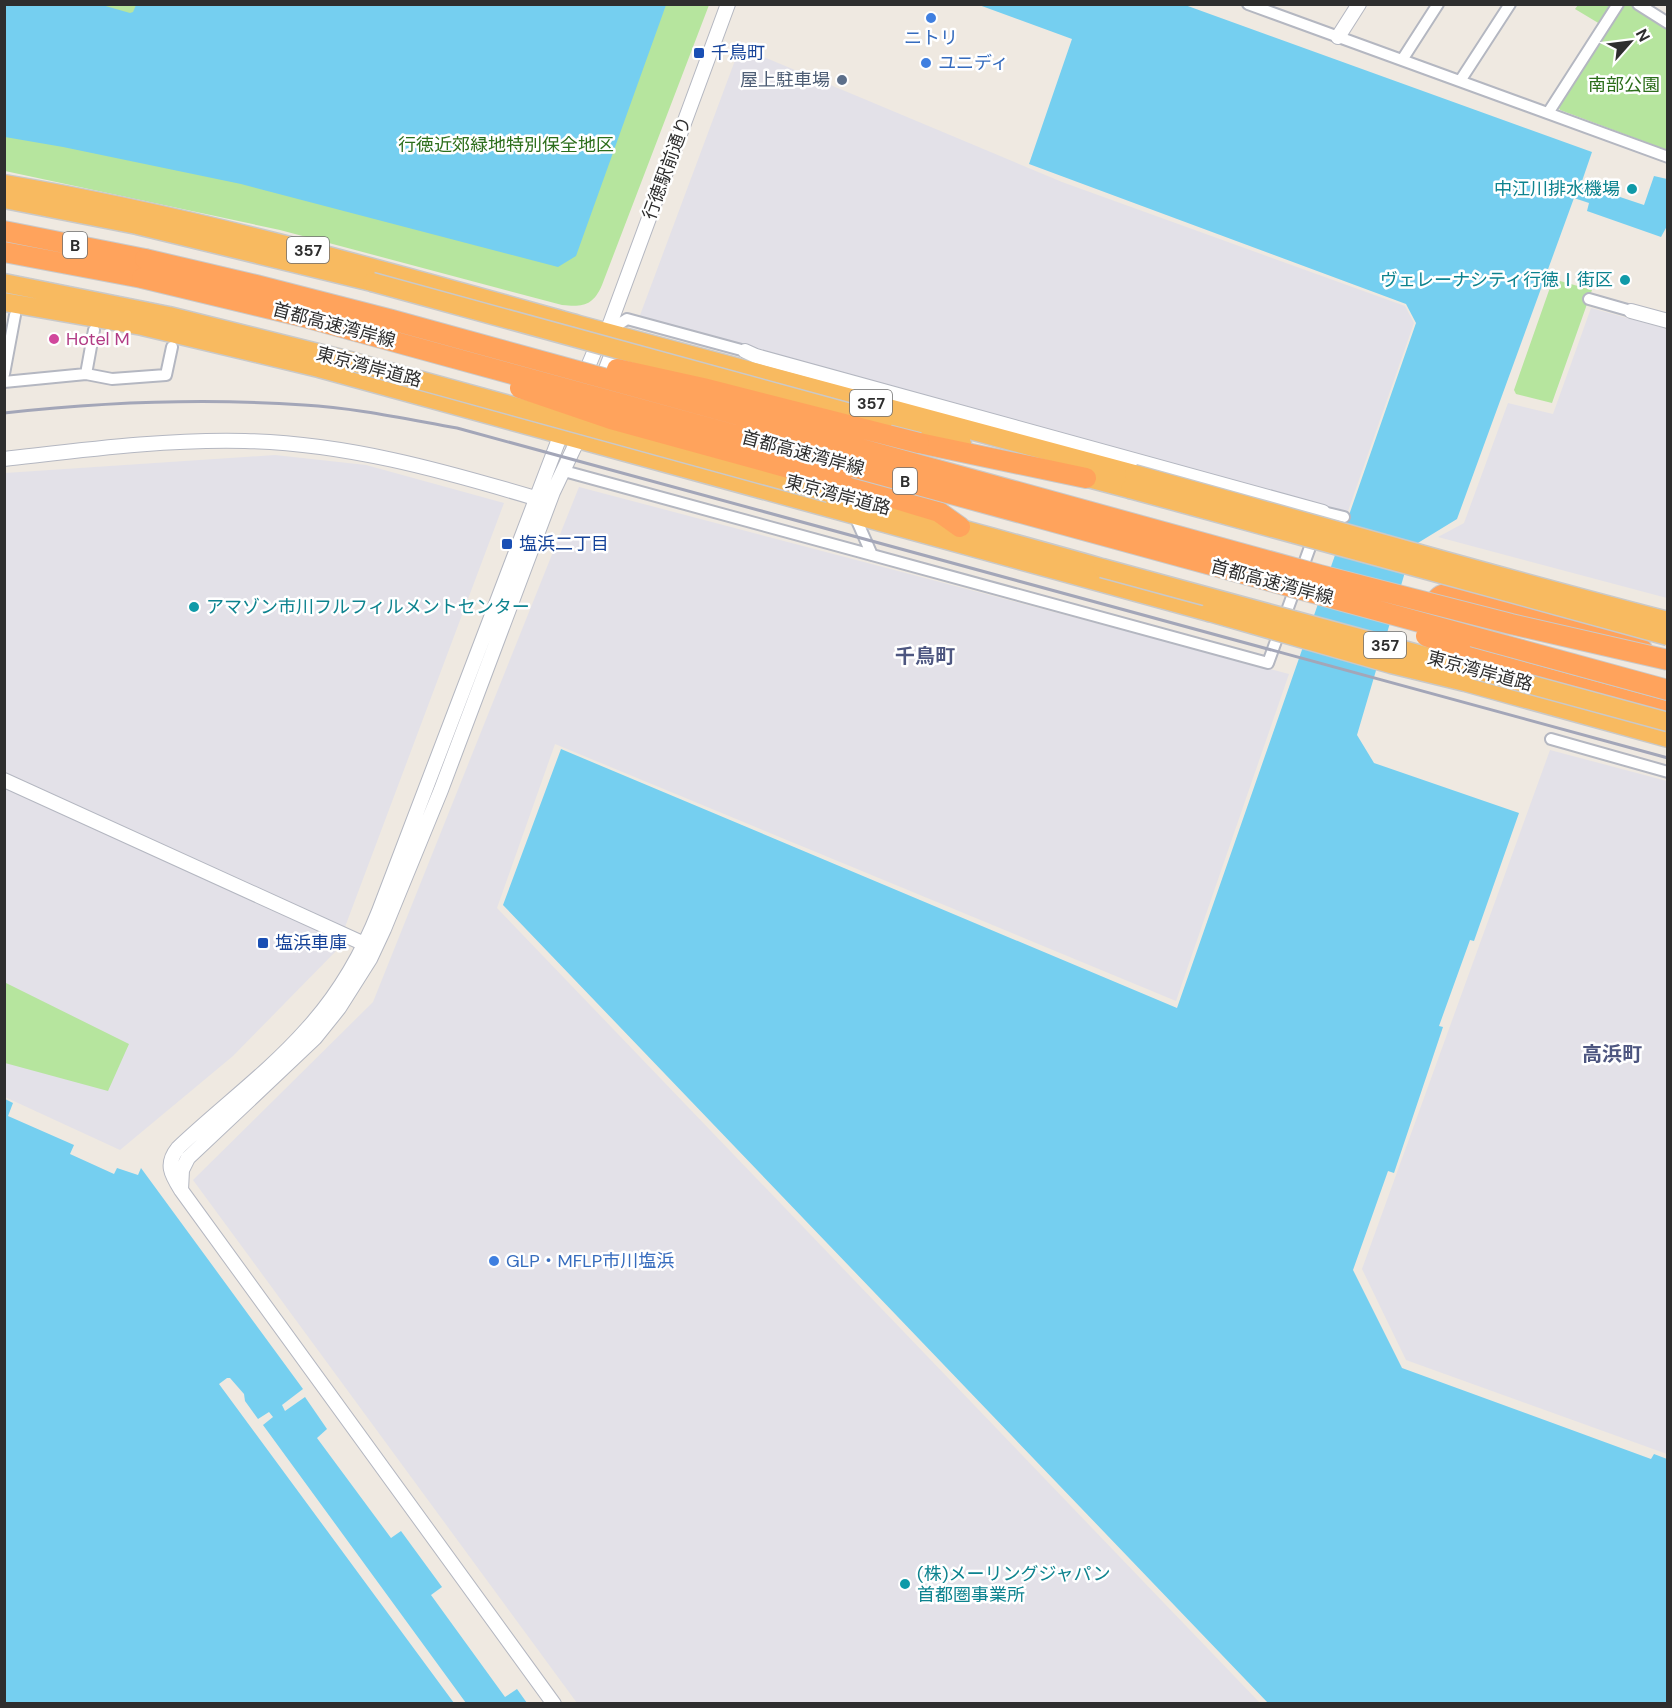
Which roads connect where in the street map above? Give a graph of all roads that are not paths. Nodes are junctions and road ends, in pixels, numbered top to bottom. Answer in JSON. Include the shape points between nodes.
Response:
{"nodes":[{"id":1,"x":728,"y":4,"type":"edge"},
{"id":2,"x":1248,"y":4,"type":"edge"},
{"id":3,"x":1285,"y":4,"type":"edge"},
{"id":4,"x":1359,"y":4,"type":"edge"},
{"id":5,"x":1438,"y":4,"type":"edge"},
{"id":6,"x":1510,"y":4,"type":"edge"},
{"id":7,"x":1618,"y":4,"type":"edge"},
{"id":8,"x":1638,"y":4,"type":"edge"},
{"id":9,"x":1278,"y":15,"type":"junction"},
{"id":10,"x":1668,"y":23,"type":"edge"},
{"id":11,"x":1338,"y":37,"type":"junction"},
{"id":12,"x":1402,"y":60,"type":"junction"},
{"id":13,"x":1460,"y":81,"type":"junction"},
{"id":14,"x":1548,"y":113,"type":"junction"},
{"id":15,"x":1668,"y":157,"type":"edge"},
{"id":16,"x":4,"y":184,"type":"edge"},
{"id":17,"x":4,"y":199,"type":"edge"},
{"id":18,"x":4,"y":231,"type":"edge"},
{"id":19,"x":4,"y":252,"type":"edge"},
{"id":20,"x":143,"y":269,"type":"junction"},
{"id":21,"x":4,"y":283,"type":"edge"},
{"id":22,"x":1589,"y":299,"type":"dead end"},
{"id":23,"x":10,"y":308,"type":"edge"},
{"id":24,"x":1631,"y":311,"type":"joint"},
{"id":25,"x":304,"y":317,"type":"junction"},
{"id":26,"x":1668,"y":321,"type":"edge"},
{"id":27,"x":94,"y":330,"type":"dead end"},
{"id":28,"x":607,"y":332,"type":"junction"},
{"id":29,"x":172,"y":347,"type":"dead end"},
{"id":30,"x":745,"y":351,"type":"joint"},
{"id":31,"x":546,"y":362,"type":"junction"},
{"id":32,"x":4,"y":374,"type":"edge"},
{"id":33,"x":86,"y":374,"type":"junction"},
{"id":34,"x":4,"y":382,"type":"edge"},
{"id":35,"x":561,"y":434,"type":"junction"},
{"id":36,"x":579,"y":439,"type":"junction"},
{"id":37,"x":4,"y":459,"type":"edge"},
{"id":38,"x":564,"y":471,"type":"junction"},
{"id":39,"x":1086,"y":478,"type":"junction"},
{"id":40,"x":1132,"y":482,"type":"junction"},
{"id":41,"x":836,"y":488,"type":"junction"},
{"id":42,"x":535,"y":498,"type":"junction"},
{"id":43,"x":1323,"y":512,"type":"junction"},
{"id":44,"x":854,"y":514,"type":"junction"},
{"id":45,"x":1344,"y":517,"type":"dead end"},
{"id":46,"x":960,"y":527,"type":"joint"},
{"id":47,"x":1311,"y":540,"type":"junction"},
{"id":48,"x":872,"y":555,"type":"junction"},
{"id":49,"x":509,"y":568,"type":"junction"},
{"id":50,"x":523,"y":573,"type":"junction"},
{"id":51,"x":1100,"y":575,"type":"junction"},
{"id":52,"x":1519,"y":583,"type":"junction"},
{"id":53,"x":1298,"y":589,"type":"junction"},
{"id":54,"x":1240,"y":605,"type":"junction"},
{"id":55,"x":1668,"y":621,"type":"edge"},
{"id":56,"x":1668,"y":636,"type":"edge"},
{"id":57,"x":477,"y":653,"type":"junction"},
{"id":58,"x":490,"y":658,"type":"junction"},
{"id":59,"x":1668,"y":659,"type":"edge"},
{"id":60,"x":1465,"y":682,"type":"junction"},
{"id":61,"x":1668,"y":690,"type":"edge"},
{"id":62,"x":1658,"y":701,"type":"edge"},
{"id":63,"x":1668,"y":712,"type":"edge"},
{"id":64,"x":1668,"y":722,"type":"edge"},
{"id":65,"x":1668,"y":738,"type":"edge"},
{"id":66,"x":1551,"y":739,"type":"dead end"},
{"id":67,"x":1668,"y":772,"type":"edge"},
{"id":68,"x":4,"y":780,"type":"edge"},
{"id":69,"x":427,"y":785,"type":"junction"},
{"id":70,"x":441,"y":790,"type":"junction"},
{"id":71,"x":410,"y":848,"type":"junction"},
{"id":72,"x":370,"y":946,"type":"junction"},
{"id":73,"x":554,"y":1704,"type":"edge"}],
"edges":[{"from":1,"to":28,"type":"street","name":"行徳駅前通り"},
{"from":2,"to":9,"type":"street"},
{"from":3,"to":9,"type":"street"},
{"from":4,"to":11,"type":"street"},
{"from":5,"to":12,"type":"street"},
{"from":6,"to":13,"type":"street"},
{"from":7,"to":14,"type":"street"},
{"from":8,"to":10,"type":"street"},
{"from":9,"to":11,"type":"street"},
{"from":11,"to":12,"type":"street"},
{"from":12,"to":13,"type":"street"},
{"from":13,"to":14,"type":"street"},
{"from":14,"to":15,"type":"street"},
{"from":16,"to":28,"type":"highway","number":"357","via":[[132,208],[288,245]]},
{"from":17,"to":39,"type":"highway","number":"357","bridge":true,"via":[[137,225],[372,282]]},
{"from":18,"to":20,"type":"highway","name":"首都高速湾岸線","number":"B"},
{"from":19,"to":20,"type":"highway","name":"首都高速湾岸線","number":"B"},
{"from":20,"to":25,"type":"highway","name":"首都高速湾岸線","number":"B","bridge":true},
{"from":20,"to":31,"type":"highway","name":"首都高速湾岸線","number":"B","bridge":true,"via":[[256,285]]},
{"from":21,"to":41,"type":"highway","name":"東京湾岸道路","bridge":true,"via":[[168,316]]},
{"from":22,"to":24,"type":"street"},
{"from":23,"to":32,"type":"street"},
{"from":23,"to":35,"type":"highway","name":"東京湾岸道路","number":"357","via":[[142,326],[226,345]]},
{"from":24,"to":26,"type":"street"},
{"from":25,"to":41,"type":"highway","bridge":true,"via":[[368,341]]},
{"from":25,"to":53,"type":"highway","name":"首都高速湾岸線","number":"B","bridge":true},
{"from":27,"to":33,"type":"street"},
{"from":28,"to":30,"type":"street","via":[[627,319]]},
{"from":28,"to":35,"type":"street","via":[[595,350]]},
{"from":28,"to":36,"type":"street","via":[[611,356]]},
{"from":28,"to":40,"type":"highway","number":"357"},
{"from":29,"to":33,"type":"street","via":[[166,375],[112,379]]},
{"from":30,"to":43,"type":"street"},
{"from":31,"to":39,"type":"highway","bridge":true,"via":[[574,361],[704,387],[919,443]]},
{"from":31,"to":59,"type":"highway","name":"首都高速湾岸線","number":"B","bridge":true,"via":[[1341,581]]},
{"from":33,"to":34,"type":"street"},
{"from":35,"to":36,"type":"highway","name":"東京湾岸道路","number":"357"},
{"from":35,"to":42,"type":"street"},
{"from":36,"to":38,"type":"street"},
{"from":36,"to":44,"type":"highway","name":"東京湾岸道路","number":"357"},
{"from":37,"to":42,"type":"street","via":[[198,440],[294,444],[397,460]]},
{"from":38,"to":48,"type":"street"},
{"from":38,"to":50,"type":"street"},
{"from":39,"to":40,"type":"highway","number":"357"},
{"from":40,"to":47,"type":"highway","number":"357","bridge":true},
{"from":40,"to":52,"type":"highway","number":"357","bridge":true},
{"from":41,"to":46,"type":"highway","via":[[939,512]]},
{"from":42,"to":49,"type":"street"},
{"from":43,"to":45,"type":"street"},
{"from":43,"to":48,"type":"street","via":[[1268,663]]},
{"from":44,"to":48,"type":"street"},
{"from":44,"to":51,"type":"highway","name":"東京湾岸道路","number":"357"},
{"from":46,"to":51,"type":"highway","name":"東京湾岸道路","number":"357"},
{"from":47,"to":52,"type":"highway","bridge":true,"via":[[1341,542]]},
{"from":47,"to":56,"type":"highway","number":"357","bridge":true},
{"from":49,"to":50,"type":"street"},
{"from":49,"to":57,"type":"street"},
{"from":50,"to":58,"type":"street"},
{"from":51,"to":54,"type":"highway","name":"東京湾岸道路","number":"357","bridge":true},
{"from":51,"to":60,"type":"highway","name":"東京湾岸道路","number":"357","bridge":true,"via":[[1391,664]]},
{"from":52,"to":55,"type":"highway","number":"357","bridge":true},
{"from":53,"to":61,"type":"highway","name":"首都高速湾岸線","number":"B","bridge":true},
{"from":53,"to":62,"type":"highway","bridge":true,"via":[[1339,610],[1460,648]]},
{"from":54,"to":60,"type":"highway","bridge":true,"via":[[1310,633]]},
{"from":54,"to":64,"type":"highway","name":"東京湾岸道路","number":"357","bridge":true},
{"from":57,"to":58,"type":"street"},
{"from":57,"to":69,"type":"street"},
{"from":58,"to":70,"type":"street"},
{"from":59,"to":63,"type":"highway","via":[[1616,637],[1463,595],[1443,593],[1437,597],[1427,633],[1432,646],[1439,649]]},
{"from":60,"to":65,"type":"highway","name":"東京湾岸道路","number":"357"},
{"from":66,"to":67,"type":"street"},
{"from":68,"to":72,"type":"street"},
{"from":69,"to":70,"type":"street"},
{"from":69,"to":71,"type":"street"},
{"from":70,"to":71,"type":"street"},
{"from":71,"to":72,"type":"street"},
{"from":72,"to":73,"type":"street","via":[[351,990],[315,1038],[203,1135],[178,1148],[170,1160],[170,1171]]}]}
